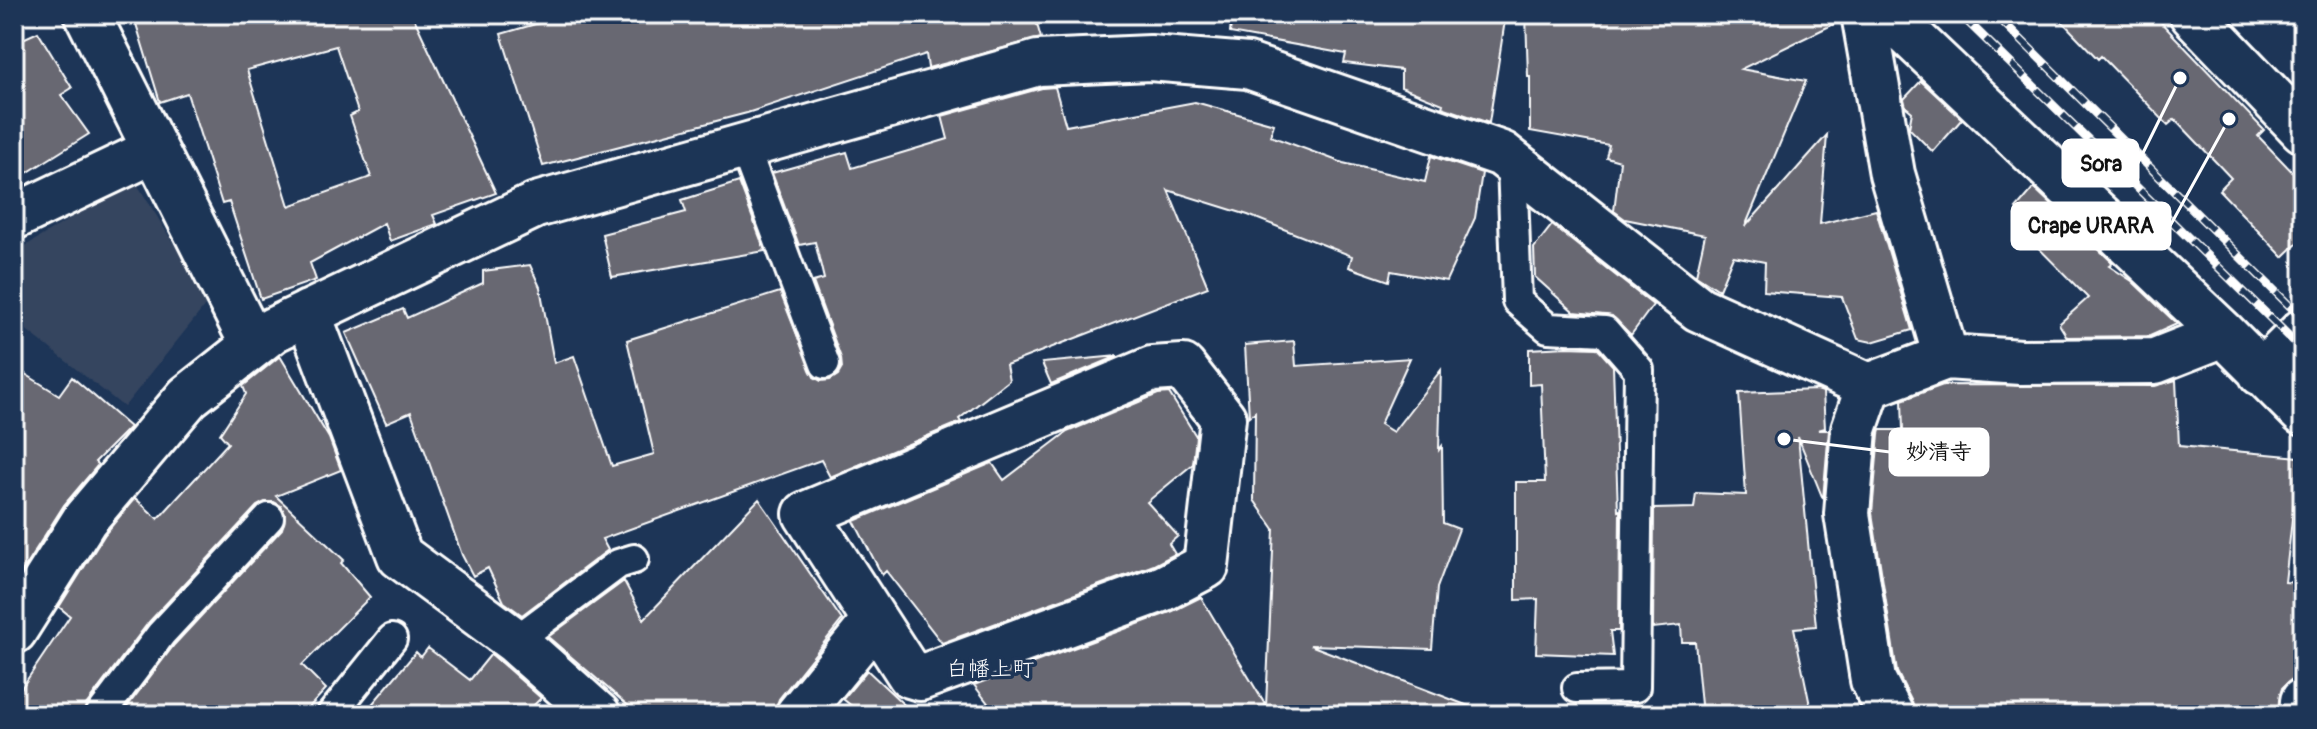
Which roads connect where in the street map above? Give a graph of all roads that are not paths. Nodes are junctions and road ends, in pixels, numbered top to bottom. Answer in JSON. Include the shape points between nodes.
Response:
{"nodes":[{"id":1,"x":87,"y":14,"type":"edge"},
{"id":2,"x":1864,"y":14,"type":"edge"},
{"id":3,"x":1887,"y":14,"type":"edge"},
{"id":4,"x":2192,"y":14,"type":"edge"},
{"id":5,"x":2303,"y":130,"type":"edge"},
{"id":6,"x":744,"y":146,"type":"junction"},
{"id":7,"x":155,"y":150,"type":"junction"},
{"id":8,"x":1512,"y":163,"type":"junction"},
{"id":9,"x":14,"y":217,"type":"edge"},
{"id":10,"x":308,"y":313,"type":"junction"},
{"id":11,"x":2303,"y":331,"type":"edge"},
{"id":12,"x":2224,"y":334,"type":"junction"},
{"id":13,"x":253,"y":345,"type":"junction"},
{"id":14,"x":1946,"y":357,"type":"junction"},
{"id":15,"x":825,"y":364,"type":"dead end"},
{"id":16,"x":2261,"y":373,"type":"junction"},
{"id":17,"x":1869,"y":386,"type":"junction"},
{"id":18,"x":2303,"y":413,"type":"edge"},
{"id":19,"x":269,"y":518,"type":"dead end"},
{"id":20,"x":634,"y":559,"type":"dead end"},
{"id":21,"x":874,"y":622,"type":"junction"},
{"id":22,"x":14,"y":631,"type":"edge"},
{"id":23,"x":392,"y":639,"type":"dead end"},
{"id":24,"x":515,"y":641,"type":"junction"},
{"id":25,"x":1577,"y":688,"type":"dead end"},
{"id":26,"x":2303,"y":701,"type":"edge"},
{"id":27,"x":584,"y":710,"type":"edge"},
{"id":28,"x":100,"y":715,"type":"edge"},
{"id":29,"x":331,"y":715,"type":"edge"},
{"id":30,"x":798,"y":715,"type":"edge"},
{"id":31,"x":1891,"y":715,"type":"edge"},
{"id":32,"x":2302,"y":715,"type":"edge"}],
"edges":[{"from":1,"to":7,"type":"street"},
{"from":2,"to":14,"type":"street","via":[[1892,174]]},
{"from":3,"to":12,"type":"street"},
{"from":4,"to":5,"type":"street"},
{"from":6,"to":8,"type":"street","via":[[1038,63],[1150,58],[1248,66],[1502,154]]},
{"from":6,"to":10,"type":"street","via":[[536,205]]},
{"from":6,"to":15,"type":"lane"},
{"from":7,"to":9,"type":"street"},
{"from":7,"to":13,"type":"street"},
{"from":8,"to":17,"type":"street","via":[[1699,309]]},
{"from":8,"to":25,"type":"lane","via":[[1517,301],[1548,328],[1605,331],[1639,370],[1635,687]]},
{"from":10,"to":13,"type":"street"},
{"from":10,"to":24,"type":"street","via":[[400,556]]},
{"from":11,"to":16,"type":"street"},
{"from":12,"to":14,"type":"street","via":[[2155,361]]},
{"from":12,"to":16,"type":"street"},
{"from":13,"to":22,"type":"street","via":[[188,397],[85,519]]},
{"from":14,"to":17,"type":"street"},
{"from":16,"to":18,"type":"street"},
{"from":17,"to":31,"type":"street","via":[[1854,429],[1847,514],[1873,680]]},
{"from":19,"to":28,"type":"lane","via":[[161,634]]},
{"from":20,"to":24,"type":"lane","via":[[618,564]]},
{"from":21,"to":21,"type":"street","via":[[910,675],[920,678],[1164,588],[1206,566],[1223,418],[1183,367],[1152,369],[806,514]]},
{"from":21,"to":30,"type":"street"},
{"from":23,"to":29,"type":"lane"},
{"from":24,"to":27,"type":"street"},
{"from":26,"to":32,"type":"street"}]}
